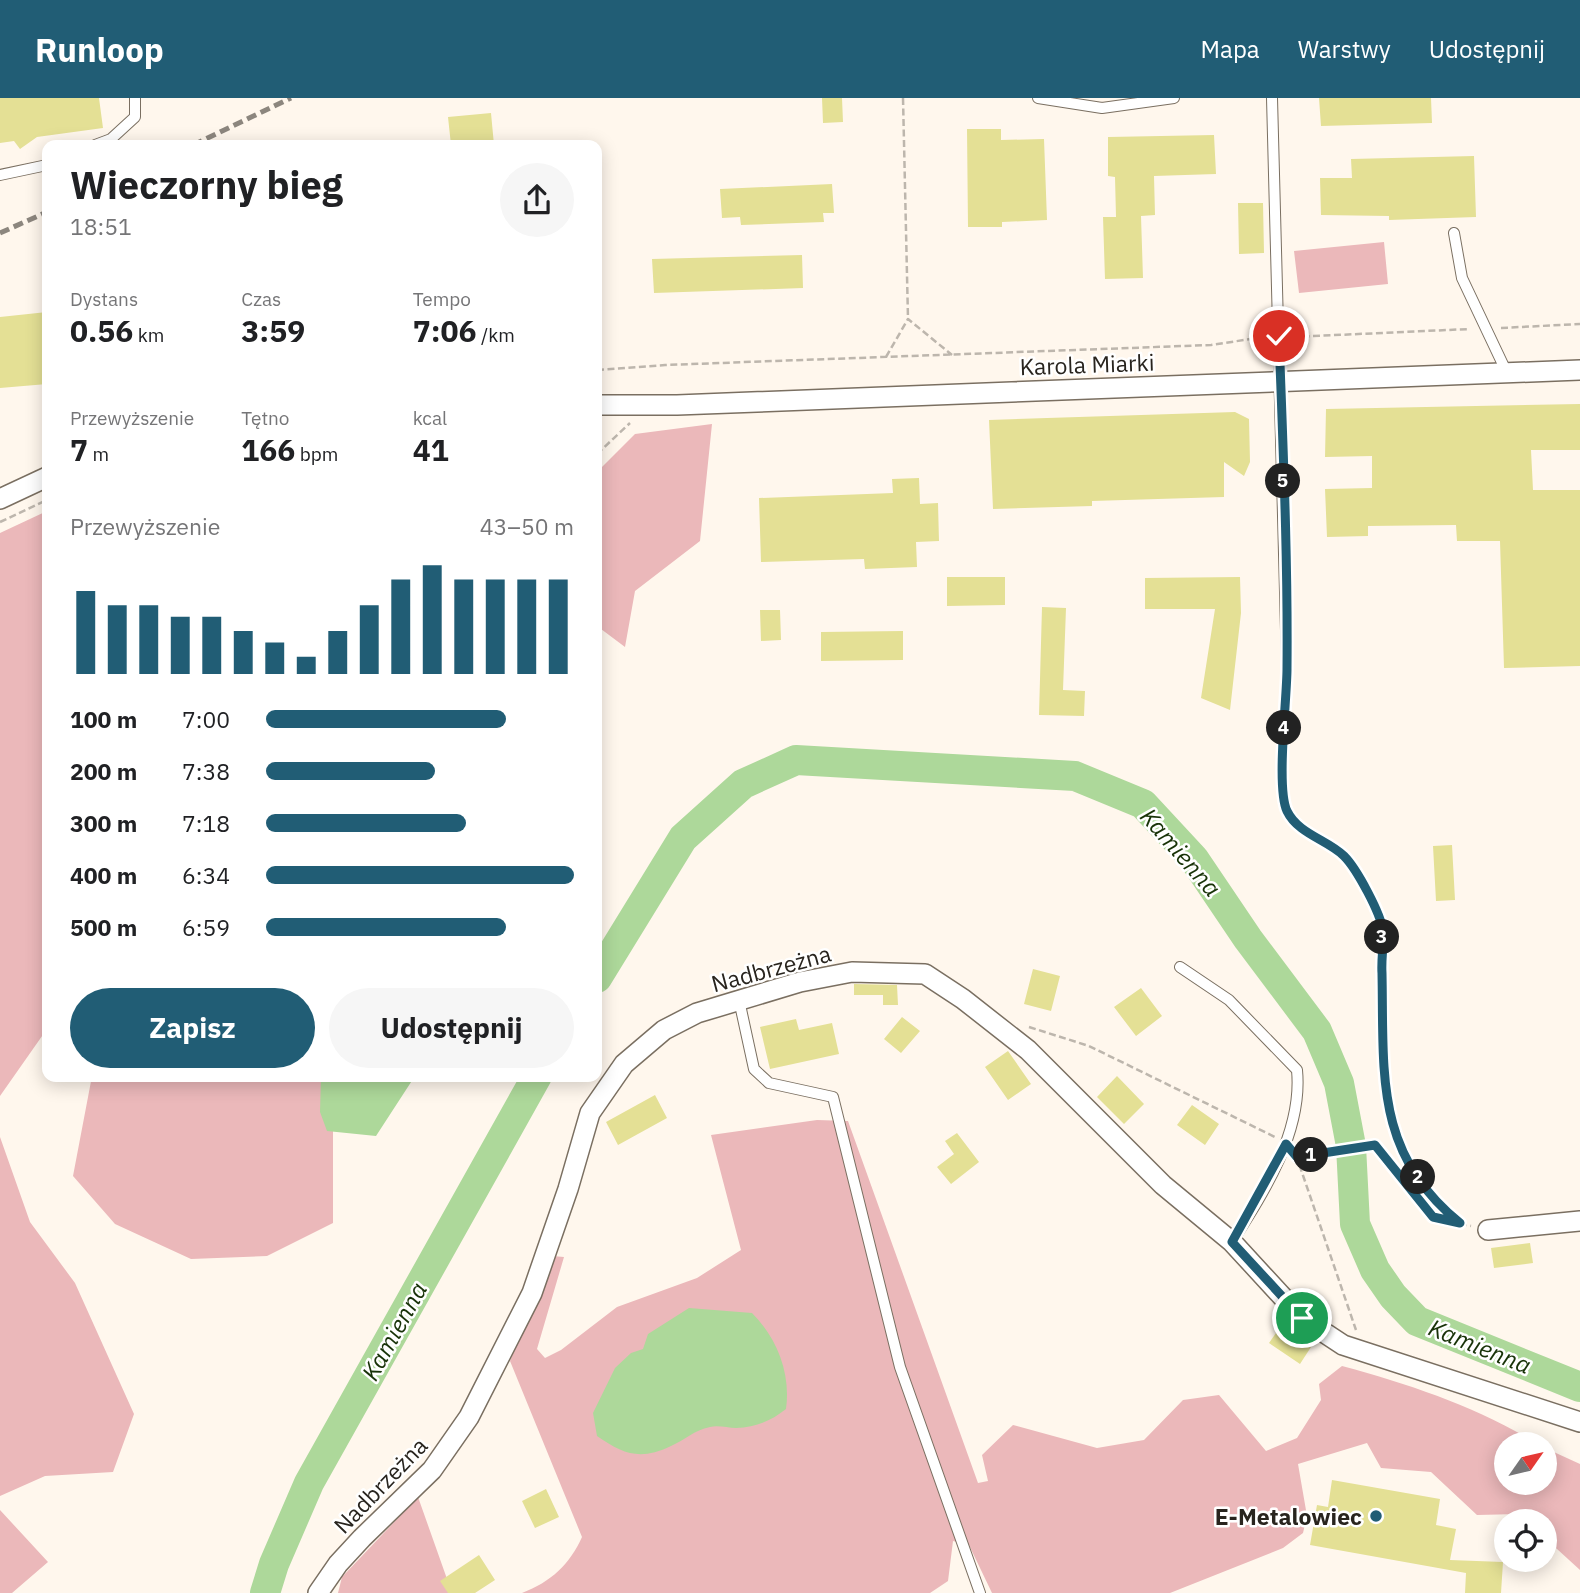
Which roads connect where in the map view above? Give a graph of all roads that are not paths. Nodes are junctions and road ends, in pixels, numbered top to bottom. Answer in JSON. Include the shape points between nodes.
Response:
{"nodes":[{"id":1,"x":135,"y":98,"type":"edge"},
{"id":2,"x":1038,"y":98,"type":"edge"},
{"id":3,"x":1174,"y":98,"type":"edge"},
{"id":4,"x":1272,"y":98,"type":"edge"},
{"id":5,"x":106,"y":140,"type":"edge"},
{"id":6,"x":42,"y":165,"type":"edge"},
{"id":7,"x":0,"y":175,"type":"edge"},
{"id":8,"x":1454,"y":233,"type":"dead end"},
{"id":9,"x":1580,"y":370,"type":"edge"},
{"id":10,"x":1507,"y":373,"type":"junction"},
{"id":11,"x":1280,"y":381,"type":"junction"},
{"id":12,"x":602,"y":405,"type":"edge"},
{"id":13,"x":42,"y":479,"type":"edge"},
{"id":14,"x":0,"y":499,"type":"edge"},
{"id":15,"x":1287,"y":668,"type":"road end"},
{"id":16,"x":1181,"y":967,"type":"dead end"},
{"id":17,"x":739,"y":1000,"type":"junction"},
{"id":18,"x":1580,"y":1221,"type":"edge"},
{"id":19,"x":1488,"y":1230,"type":"dead end"},
{"id":20,"x":1232,"y":1242,"type":"junction"},
{"id":21,"x":1580,"y":1422,"type":"edge"},
{"id":22,"x":318,"y":1593,"type":"edge"},
{"id":23,"x":980,"y":1593,"type":"edge"}],
"edges":[{"from":1,"to":5,"type":"lane","via":[[135,117]]},
{"from":2,"to":3,"type":"lane","via":[[1102,108]]},
{"from":4,"to":11,"type":"lane"},
{"from":6,"to":7,"type":"lane"},
{"from":8,"to":10,"type":"lane","via":[[1462,278]]},
{"from":9,"to":10,"type":"street","name":"Karola Miarki"},
{"from":10,"to":11,"type":"street","name":"Karola Miarki"},
{"from":11,"to":12,"type":"street","name":"Karola Miarki"},
{"from":11,"to":15,"type":"lane"},
{"from":13,"to":14,"type":"street"},
{"from":16,"to":20,"type":"lane","via":[[1229,1000],[1293,1062],[1299,1084],[1286,1144]]},
{"from":17,"to":20,"type":"street","name":"Nadbrzeżna","via":[[852,972],[925,974],[1028,1050],[1163,1185]]},
{"from":17,"to":22,"type":"street","name":"Nadbrzeżna","via":[[697,1013],[664,1030],[610,1081],[590,1113],[529,1301],[468,1418],[432,1470],[362,1538]]},
{"from":17,"to":23,"type":"lane","via":[[754,1069],[769,1083],[833,1097],[900,1367]]},
{"from":18,"to":19,"type":"street"},
{"from":20,"to":21,"type":"street","name":"Nadbrzeżna","via":[[1296,1313],[1343,1345]]}]}
